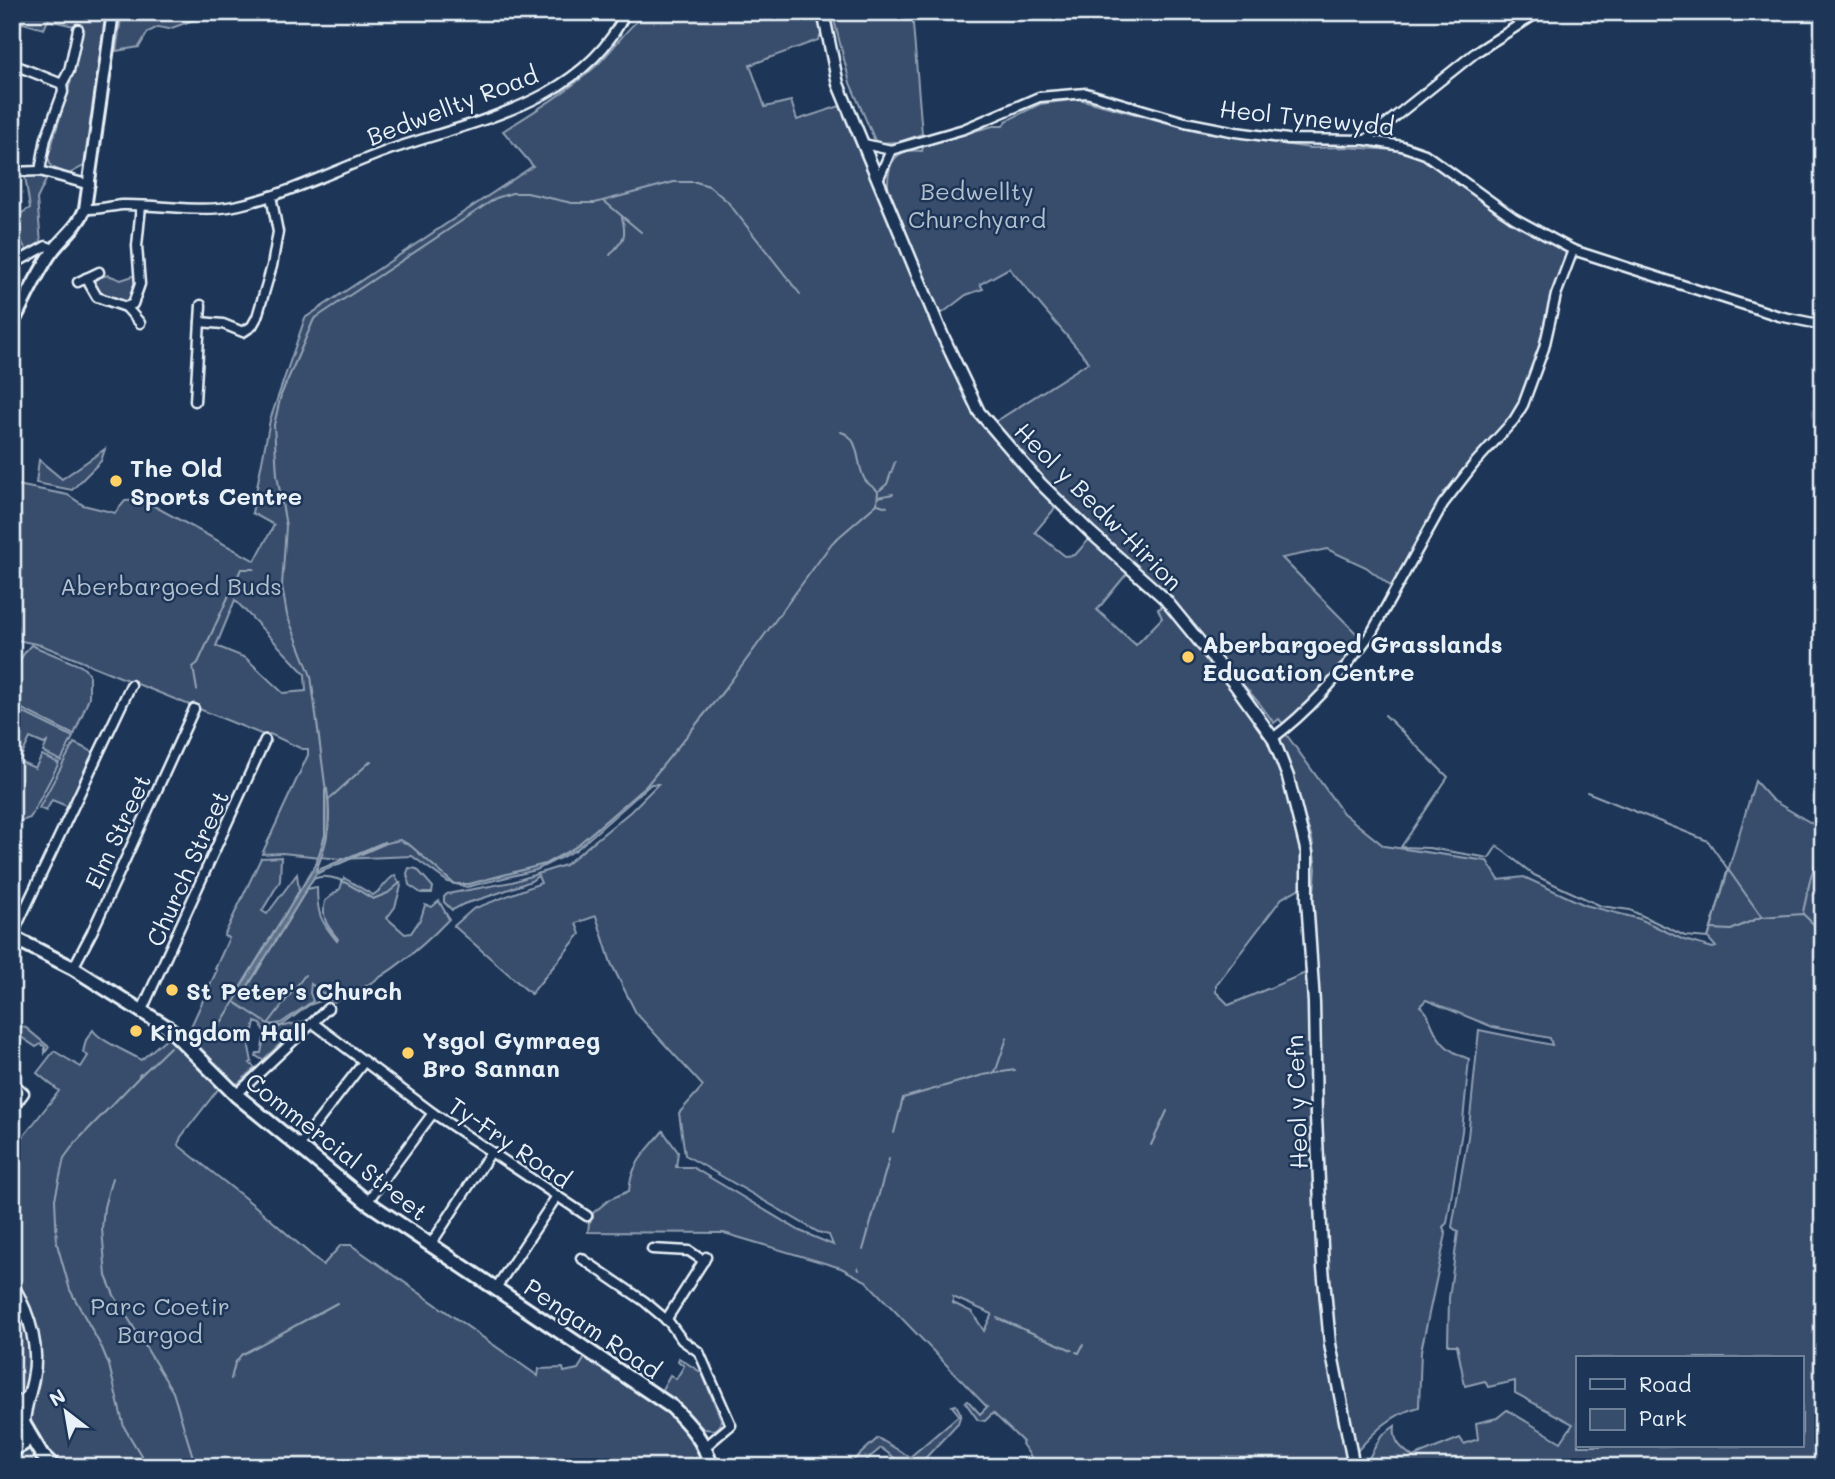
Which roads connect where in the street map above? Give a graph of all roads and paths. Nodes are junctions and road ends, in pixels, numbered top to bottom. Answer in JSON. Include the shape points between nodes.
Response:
{"nodes":[{"id":1,"x":113,"y":12,"type":"edge"},
{"id":2,"x":626,"y":12,"type":"edge"},
{"id":3,"x":822,"y":12,"type":"edge"},
{"id":4,"x":1539,"y":12,"type":"edge"},
{"id":5,"x":78,"y":29,"type":"dead end"},
{"id":6,"x":12,"y":64,"type":"edge"},
{"id":7,"x":62,"y":84,"type":"junction"},
{"id":8,"x":1366,"y":140,"type":"junction"},
{"id":9,"x":864,"y":144,"type":"junction"},
{"id":10,"x":891,"y":149,"type":"junction"},
{"id":11,"x":40,"y":171,"type":"junction"},
{"id":12,"x":12,"y":172,"type":"edge"},
{"id":13,"x":878,"y":180,"type":"junction"},
{"id":14,"x":90,"y":184,"type":"junction"},
{"id":15,"x":271,"y":196,"type":"junction"},
{"id":16,"x":141,"y":206,"type":"junction"},
{"id":17,"x":85,"y":209,"type":"junction"},
{"id":18,"x":54,"y":249,"type":"junction"},
{"id":19,"x":1573,"y":250,"type":"junction"},
{"id":20,"x":12,"y":265,"type":"edge"},
{"id":21,"x":99,"y":272,"type":"dead end"},
{"id":22,"x":201,"y":305,"type":"dead end"},
{"id":23,"x":126,"y":307,"type":"junction"},
{"id":24,"x":200,"y":322,"type":"junction"},
{"id":25,"x":140,"y":323,"type":"dead end"},
{"id":26,"x":12,"y":325,"type":"edge"},
{"id":27,"x":1823,"y":325,"type":"edge"},
{"id":28,"x":195,"y":401,"type":"dead end"},
{"id":29,"x":131,"y":685,"type":"dead end"},
{"id":30,"x":194,"y":709,"type":"dead end"},
{"id":31,"x":1273,"y":738,"type":"junction"},
{"id":32,"x":265,"y":740,"type":"dead end"},
{"id":33,"x":12,"y":937,"type":"edge"},
{"id":34,"x":73,"y":968,"type":"junction"},
{"id":35,"x":328,"y":1008,"type":"dead end"},
{"id":36,"x":142,"y":1010,"type":"junction"},
{"id":37,"x":313,"y":1023,"type":"junction"},
{"id":38,"x":365,"y":1062,"type":"junction"},
{"id":39,"x":12,"y":1082,"type":"edge"},
{"id":40,"x":236,"y":1095,"type":"junction"},
{"id":41,"x":12,"y":1109,"type":"edge"},
{"id":42,"x":433,"y":1113,"type":"junction"},
{"id":43,"x":298,"y":1147,"type":"junction"},
{"id":44,"x":491,"y":1152,"type":"junction"},
{"id":45,"x":558,"y":1196,"type":"junction"},
{"id":46,"x":368,"y":1202,"type":"junction"},
{"id":47,"x":587,"y":1216,"type":"dead end"},
{"id":48,"x":430,"y":1244,"type":"junction"},
{"id":49,"x":652,"y":1249,"type":"dead end"},
{"id":50,"x":581,"y":1258,"type":"dead end"},
{"id":51,"x":599,"y":1258,"type":"dead end"},
{"id":52,"x":594,"y":1266,"type":"junction"},
{"id":53,"x":12,"y":1284,"type":"edge"},
{"id":54,"x":496,"y":1288,"type":"junction"},
{"id":55,"x":666,"y":1320,"type":"junction"},
{"id":56,"x":27,"y":1397,"type":"junction"},
{"id":57,"x":12,"y":1411,"type":"edge"},
{"id":58,"x":26,"y":1426,"type":"junction"},
{"id":59,"x":705,"y":1447,"type":"junction"},
{"id":60,"x":15,"y":1449,"type":"edge"},
{"id":61,"x":42,"y":1455,"type":"junction"},
{"id":62,"x":54,"y":1467,"type":"edge"},
{"id":63,"x":711,"y":1467,"type":"edge"},
{"id":64,"x":1354,"y":1467,"type":"edge"}],
"edges":[{"from":1,"to":14,"type":"main road"},
{"from":2,"to":15,"type":"street","name":"Bedwellty Road","via":[[606,44],[552,91],[496,116]]},
{"from":3,"to":9,"type":"street","name":"Heol y Bedw-Hirion","via":[[834,72]]},
{"from":4,"to":8,"type":"street","via":[[1475,53]]},
{"from":5,"to":7,"type":"street"},
{"from":6,"to":7,"type":"street"},
{"from":7,"to":11,"type":"street"},
{"from":8,"to":10,"type":"street","name":"Heol Tynewydd","via":[[1288,139],[1236,132],[1086,93],[1040,97],[964,129]]},
{"from":8,"to":19,"type":"street","name":"Heol Tynewydd","via":[[1425,154],[1514,218]]},
{"from":9,"to":10,"type":"street"},
{"from":9,"to":13,"type":"street","name":"Heol y Bedw-Hirion"},
{"from":10,"to":13,"type":"street"},
{"from":11,"to":12,"type":"street"},
{"from":11,"to":14,"type":"street"},
{"from":13,"to":31,"type":"street","name":"Heol y Bedw-Hirion","via":[[979,412],[1040,483],[1164,598]]},
{"from":14,"to":17,"type":"main road"},
{"from":15,"to":16,"type":"street","name":"Bedwellty Road","via":[[214,209]]},
{"from":15,"to":24,"type":"street","via":[[277,242],[252,327],[243,332]]},
{"from":16,"to":17,"type":"street","name":"Bedwellty Road"},
{"from":16,"to":23,"type":"street","via":[[140,284],[133,304]]},
{"from":17,"to":18,"type":"main road","via":[[81,220]]},
{"from":18,"to":20,"type":"street","via":[[46,246]]},
{"from":18,"to":26,"type":"main road"},
{"from":19,"to":27,"type":"street","name":"Heol Tynewydd","via":[[1779,316]]},
{"from":19,"to":31,"type":"street","via":[[1556,295],[1545,348],[1514,421],[1443,504],[1359,650],[1307,709]]},
{"from":21,"to":23,"type":"street","via":[[82,280],[97,297]]},
{"from":22,"to":24,"type":"street"},
{"from":23,"to":25,"type":"street"},
{"from":24,"to":28,"type":"street"},
{"from":29,"to":33,"type":"street"},
{"from":30,"to":34,"type":"street","name":"Elm Street"},
{"from":31,"to":64,"type":"street","name":"Heol y Cefn","via":[[1307,853],[1323,1268],[1330,1344]]},
{"from":32,"to":36,"type":"street","name":"Church Street"},
{"from":33,"to":34,"type":"main road","name":"Commercial Street"},
{"from":34,"to":36,"type":"main road","name":"Commercial Street"},
{"from":35,"to":37,"type":"street"},
{"from":36,"to":40,"type":"main road","name":"Commercial Street","via":[[178,1035]]},
{"from":37,"to":38,"type":"street","name":"Ty-Fry Road"},
{"from":37,"to":40,"type":"street"},
{"from":38,"to":42,"type":"street","name":"Ty-Fry Road"},
{"from":38,"to":43,"type":"street"},
{"from":39,"to":41,"type":"street","via":[[24,1093]]},
{"from":40,"to":43,"type":"main road","name":"Commercial Street"},
{"from":42,"to":44,"type":"street","name":"Ty-Fry Road"},
{"from":42,"to":46,"type":"street"},
{"from":43,"to":46,"type":"main road","name":"Commercial Street"},
{"from":44,"to":45,"type":"street","name":"Ty-Fry Road"},
{"from":44,"to":48,"type":"street"},
{"from":45,"to":47,"type":"street","name":"Ty-Fry Road"},
{"from":45,"to":54,"type":"street"},
{"from":46,"to":48,"type":"main road","name":"Commercial Street"},
{"from":48,"to":54,"type":"main road","name":"Pengam Road"},
{"from":49,"to":55,"type":"street","via":[[689,1251],[705,1259]]},
{"from":50,"to":52,"type":"street"},
{"from":51,"to":52,"type":"street"},
{"from":52,"to":55,"type":"street"},
{"from":53,"to":56,"type":"street","via":[[25,1308],[34,1345],[33,1380]]},
{"from":54,"to":59,"type":"main road","name":"Pengam Road","via":[[672,1407]]},
{"from":55,"to":59,"type":"street","via":[[699,1352],[731,1425]]},
{"from":56,"to":57,"type":"street"},
{"from":56,"to":58,"type":"street"},
{"from":57,"to":58,"type":"main road"},
{"from":58,"to":60,"type":"main road","via":[[26,1439]]},
{"from":58,"to":61,"type":"main road"},
{"from":59,"to":63,"type":"main road","name":"Pengam Road"},
{"from":60,"to":61,"type":"main road"},
{"from":61,"to":62,"type":"main road"}]}
